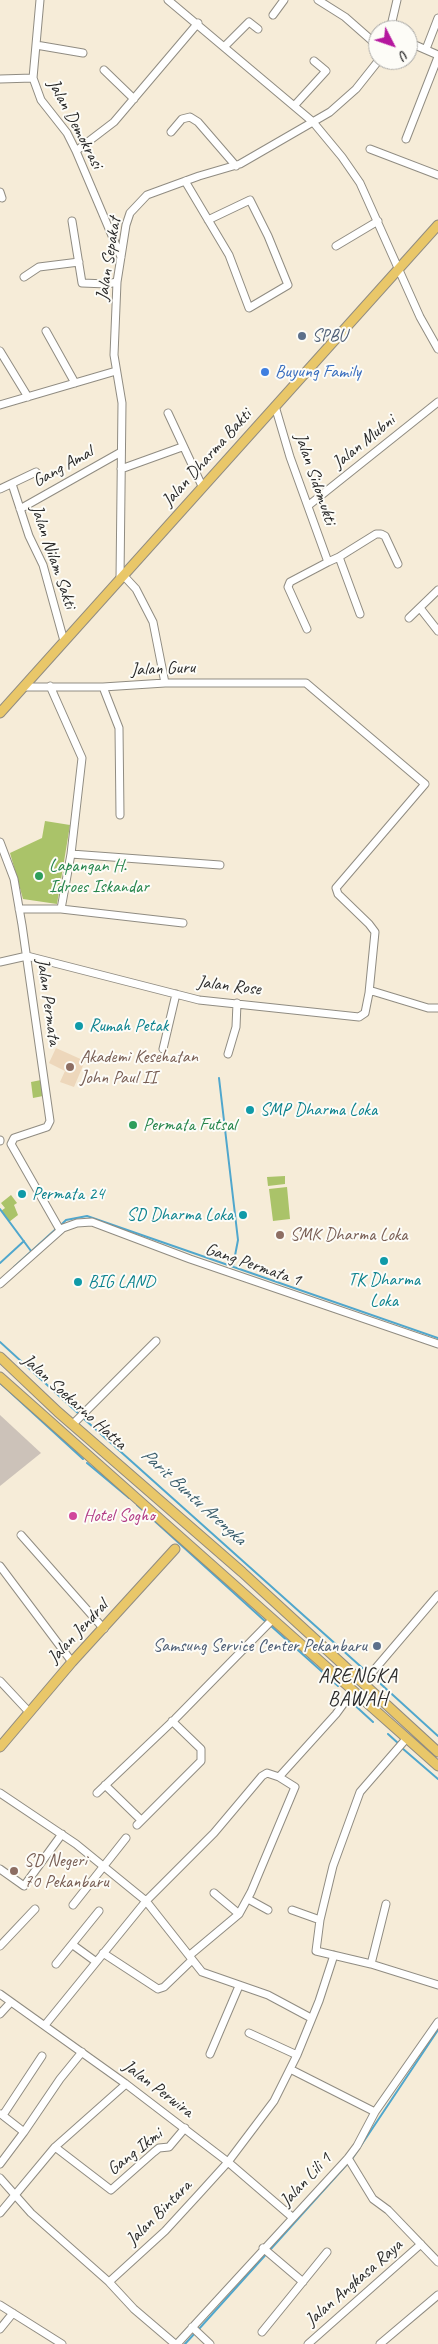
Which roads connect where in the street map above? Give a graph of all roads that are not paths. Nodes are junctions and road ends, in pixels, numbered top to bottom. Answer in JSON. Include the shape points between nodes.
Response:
{"nodes":[{"id":1,"x":40,"y":0,"type":"edge"},
{"id":2,"x":168,"y":0,"type":"edge"},
{"id":3,"x":284,"y":0,"type":"edge"},
{"id":4,"x":318,"y":0,"type":"edge"},
{"id":5,"x":397,"y":0,"type":"edge"},
{"id":6,"x":273,"y":15,"type":"dead end"},
{"id":7,"x":438,"y":18,"type":"edge"},
{"id":8,"x":392,"y":20,"type":"edge"},
{"id":9,"x":198,"y":23,"type":"junction"},
{"id":10,"x":258,"y":30,"type":"dead end"},
{"id":11,"x":368,"y":37,"type":"edge"},
{"id":12,"x":36,"y":45,"type":"junction"},
{"id":13,"x":225,"y":46,"type":"junction"},
{"id":14,"x":418,"y":46,"type":"edge"},
{"id":15,"x":426,"y":49,"type":"junction"},
{"id":16,"x":83,"y":53,"type":"dead end"},
{"id":17,"x":438,"y":56,"type":"edge"},
{"id":18,"x":314,"y":61,"type":"dead end"},
{"id":19,"x":104,"y":70,"type":"dead end"},
{"id":20,"x":371,"y":70,"type":"edge"},
{"id":21,"x":33,"y":78,"type":"junction"},
{"id":22,"x":0,"y":79,"type":"edge"},
{"id":23,"x":134,"y":99,"type":"junction"},
{"id":24,"x":294,"y":106,"type":"junction"},
{"id":25,"x":312,"y":122,"type":"junction"},
{"id":26,"x":170,"y":132,"type":"dead end"},
{"id":27,"x":406,"y":139,"type":"dead end"},
{"id":28,"x":370,"y":149,"type":"dead end"},
{"id":29,"x":76,"y":151,"type":"junction"},
{"id":30,"x":236,"y":166,"type":"junction"},
{"id":31,"x":438,"y":175,"type":"edge"},
{"id":32,"x":185,"y":181,"type":"junction"},
{"id":33,"x":208,"y":220,"type":"junction"},
{"id":34,"x":72,"y":221,"type":"dead end"},
{"id":35,"x":378,"y":221,"type":"junction"},
{"id":36,"x":438,"y":225,"type":"edge"},
{"id":37,"x":336,"y":246,"type":"dead end"},
{"id":38,"x":121,"y":256,"type":"junction"},
{"id":39,"x":79,"y":262,"type":"junction"},
{"id":40,"x":400,"y":269,"type":"junction"},
{"id":41,"x":24,"y":277,"type":"dead end"},
{"id":42,"x":117,"y":282,"type":"junction"},
{"id":43,"x":46,"y":331,"type":"dead end"},
{"id":44,"x":438,"y":349,"type":"edge"},
{"id":45,"x":0,"y":351,"type":"edge"},
{"id":46,"x":116,"y":371,"type":"junction"},
{"id":47,"x":76,"y":383,"type":"junction"},
{"id":48,"x":28,"y":397,"type":"junction"},
{"id":49,"x":438,"y":402,"type":"edge"},
{"id":50,"x":0,"y":406,"type":"edge"},
{"id":51,"x":275,"y":406,"type":"junction"},
{"id":52,"x":168,"y":413,"type":"dead end"},
{"id":53,"x":182,"y":447,"type":"junction"},
{"id":54,"x":121,"y":452,"type":"junction"},
{"id":55,"x":121,"y":469,"type":"junction"},
{"id":56,"x":36,"y":472,"type":"dead end"},
{"id":57,"x":12,"y":484,"type":"junction"},
{"id":58,"x":202,"y":486,"type":"junction"},
{"id":59,"x":0,"y":489,"type":"edge"},
{"id":60,"x":309,"y":505,"type":"junction"},
{"id":61,"x":20,"y":509,"type":"junction"},
{"id":62,"x":339,"y":557,"type":"junction"},
{"id":63,"x":328,"y":562,"type":"junction"},
{"id":64,"x":398,"y":564,"type":"dead end"},
{"id":65,"x":121,"y":576,"type":"junction"},
{"id":66,"x":438,"y":590,"type":"edge"},
{"id":67,"x":420,"y":608,"type":"junction"},
{"id":68,"x":360,"y":614,"type":"dead end"},
{"id":69,"x":408,"y":618,"type":"dead end"},
{"id":70,"x":307,"y":629,"type":"dead end"},
{"id":71,"x":438,"y":631,"type":"edge"},
{"id":72,"x":64,"y":640,"type":"junction"},
{"id":73,"x":304,"y":682,"type":"joint"},
{"id":74,"x":165,"y":683,"type":"junction"},
{"id":75,"x":50,"y":686,"type":"junction"},
{"id":76,"x":24,"y":687,"type":"junction"},
{"id":77,"x":103,"y":687,"type":"junction"},
{"id":78,"x":0,"y":713,"type":"edge"},
{"id":79,"x":120,"y":815,"type":"dead end"},
{"id":80,"x":0,"y":842,"type":"edge"},
{"id":81,"x":71,"y":854,"type":"junction"},
{"id":82,"x":220,"y":864,"type":"dead end"},
{"id":83,"x":19,"y":909,"type":"junction"},
{"id":84,"x":61,"y":909,"type":"junction"},
{"id":85,"x":183,"y":924,"type":"dead end"},
{"id":86,"x":26,"y":956,"type":"junction"},
{"id":87,"x":0,"y":962,"type":"edge"},
{"id":88,"x":369,"y":993,"type":"junction"},
{"id":89,"x":176,"y":994,"type":"junction"},
{"id":90,"x":237,"y":1003,"type":"junction"},
{"id":91,"x":438,"y":1008,"type":"edge"},
{"id":92,"x":163,"y":1049,"type":"dead end"},
{"id":93,"x":228,"y":1054,"type":"dead end"},
{"id":94,"x":58,"y":1228,"type":"junction"},
{"id":95,"x":0,"y":1284,"type":"edge"},
{"id":96,"x":156,"y":1341,"type":"dead end"},
{"id":97,"x":438,"y":1344,"type":"edge"},
{"id":98,"x":0,"y":1357,"type":"edge"},
{"id":99,"x":0,"y":1377,"type":"edge"},
{"id":100,"x":58,"y":1412,"type":"junction"},
{"id":101,"x":78,"y":1418,"type":"junction"},
{"id":102,"x":49,"y":1423,"type":"junction"},
{"id":103,"x":21,"y":1535,"type":"dead end"},
{"id":104,"x":179,"y":1544,"type":"junction"},
{"id":105,"x":0,"y":1566,"type":"edge"},
{"id":106,"x":438,"y":1595,"type":"edge"},
{"id":107,"x":271,"y":1621,"type":"junction"},
{"id":108,"x":104,"y":1629,"type":"junction"},
{"id":109,"x":72,"y":1662,"type":"junction"},
{"id":110,"x":0,"y":1680,"type":"edge"},
{"id":111,"x":363,"y":1683,"type":"junction"},
{"id":112,"x":350,"y":1694,"type":"junction"},
{"id":113,"x":29,"y":1712,"type":"junction"},
{"id":114,"x":172,"y":1721,"type":"junction"},
{"id":115,"x":404,"y":1740,"type":"junction"},
{"id":116,"x":0,"y":1747,"type":"edge"},
{"id":117,"x":438,"y":1752,"type":"edge"},
{"id":118,"x":438,"y":1766,"type":"edge"},
{"id":119,"x":279,"y":1777,"type":"junction"},
{"id":120,"x":104,"y":1785,"type":"junction"},
{"id":121,"x":0,"y":1793,"type":"edge"},
{"id":122,"x":97,"y":1793,"type":"dead end"},
{"id":123,"x":62,"y":1834,"type":"junction"},
{"id":124,"x":126,"y":1838,"type":"dead end"},
{"id":125,"x":103,"y":1865,"type":"junction"},
{"id":126,"x":0,"y":1869,"type":"edge"},
{"id":127,"x":214,"y":1893,"type":"dead end"},
{"id":128,"x":250,"y":1895,"type":"junction"},
{"id":129,"x":146,"y":1901,"type":"junction"},
{"id":130,"x":386,"y":1904,"type":"dead end"},
{"id":131,"x":73,"y":1906,"type":"dead end"},
{"id":132,"x":35,"y":1909,"type":"dead end"},
{"id":133,"x":268,"y":1910,"type":"dead end"},
{"id":134,"x":292,"y":1910,"type":"dead end"},
{"id":135,"x":99,"y":1911,"type":"dead end"},
{"id":136,"x":239,"y":1914,"type":"junction"},
{"id":137,"x":320,"y":1920,"type":"junction"},
{"id":138,"x":73,"y":1945,"type":"junction"},
{"id":139,"x":0,"y":1946,"type":"edge"},
{"id":140,"x":103,"y":1953,"type":"junction"},
{"id":141,"x":334,"y":1954,"type":"junction"},
{"id":142,"x":191,"y":1958,"type":"junction"},
{"id":143,"x":96,"y":1961,"type":"junction"},
{"id":144,"x":56,"y":1964,"type":"dead end"},
{"id":145,"x":371,"y":1964,"type":"junction"},
{"id":146,"x":438,"y":1985,"type":"edge"},
{"id":147,"x":239,"y":1986,"type":"junction"},
{"id":148,"x":0,"y":1994,"type":"edge"},
{"id":149,"x":11,"y":2002,"type":"junction"},
{"id":150,"x":0,"y":2014,"type":"edge"},
{"id":151,"x":311,"y":2018,"type":"junction"},
{"id":152,"x":438,"y":2022,"type":"edge"},
{"id":153,"x":45,"y":2025,"type":"junction"},
{"id":154,"x":249,"y":2033,"type":"dead end"},
{"id":155,"x":82,"y":2052,"type":"junction"},
{"id":156,"x":210,"y":2054,"type":"dead end"},
{"id":157,"x":297,"y":2055,"type":"junction"},
{"id":158,"x":42,"y":2056,"type":"dead end"},
{"id":159,"x":290,"y":2069,"type":"junction"},
{"id":160,"x":126,"y":2084,"type":"junction"},
{"id":161,"x":376,"y":2112,"type":"junction"},
{"id":162,"x":2,"y":2114,"type":"edge"},
{"id":163,"x":184,"y":2128,"type":"junction"},
{"id":164,"x":24,"y":2132,"type":"junction"},
{"id":165,"x":55,"y":2147,"type":"junction"},
{"id":166,"x":349,"y":2159,"type":"junction"},
{"id":167,"x":228,"y":2162,"type":"junction"},
{"id":168,"x":0,"y":2164,"type":"edge"},
{"id":169,"x":0,"y":2178,"type":"edge"},
{"id":170,"x":14,"y":2195,"type":"junction"},
{"id":171,"x":0,"y":2213,"type":"edge"},
{"id":172,"x":292,"y":2217,"type":"junction"},
{"id":173,"x":421,"y":2244,"type":"junction"},
{"id":174,"x":267,"y":2251,"type":"junction"},
{"id":175,"x":327,"y":2252,"type":"dead end"},
{"id":176,"x":438,"y":2262,"type":"edge"},
{"id":177,"x":109,"y":2282,"type":"junction"},
{"id":178,"x":302,"y":2282,"type":"junction"},
{"id":179,"x":438,"y":2295,"type":"edge"},
{"id":180,"x":0,"y":2305,"type":"edge"},
{"id":181,"x":13,"y":2313,"type":"junction"},
{"id":182,"x":0,"y":2329,"type":"edge"},
{"id":183,"x":194,"y":2329,"type":"junction"},
{"id":184,"x":262,"y":2332,"type":"dead end"},
{"id":185,"x":62,"y":2344,"type":"edge"},
{"id":186,"x":176,"y":2344,"type":"edge"},
{"id":187,"x":210,"y":2344,"type":"edge"},
{"id":188,"x":308,"y":2344,"type":"edge"},
{"id":189,"x":380,"y":2344,"type":"edge"}],
"edges":[{"from":1,"to":12,"type":"street","name":"Jalan Demokrasi"},
{"from":2,"to":9,"type":"street"},
{"from":3,"to":6,"type":"street"},
{"from":4,"to":11,"type":"street","via":[[346,17]]},
{"from":5,"to":8,"type":"street"},
{"from":7,"to":15,"type":"street"},
{"from":9,"to":13,"type":"street"},
{"from":9,"to":23,"type":"street"},
{"from":10,"to":13,"type":"street","via":[[249,22]]},
{"from":12,"to":16,"type":"street"},
{"from":12,"to":21,"type":"street","name":"Jalan Demokrasi"},
{"from":13,"to":24,"type":"street"},
{"from":14,"to":15,"type":"street"},
{"from":15,"to":17,"type":"street"},
{"from":17,"to":27,"type":"street"},
{"from":18,"to":24,"type":"street","via":[[326,71]]},
{"from":19,"to":23,"type":"street"},
{"from":20,"to":25,"type":"street","name":"Jalan Sepakat","via":[[345,101]]},
{"from":21,"to":22,"type":"street"},
{"from":21,"to":29,"type":"street","name":"Jalan Demokrasi","via":[[41,100],[67,133]]},
{"from":23,"to":29,"type":"street","via":[[114,122]]},
{"from":24,"to":25,"type":"street"},
{"from":25,"to":30,"type":"street","name":"Jalan Sepakat"},
{"from":25,"to":35,"type":"street","via":[[352,171]]},
{"from":26,"to":30,"type":"street","via":[[182,119],[190,117]]},
{"from":28,"to":31,"type":"street"},
{"from":29,"to":38,"type":"street","name":"Jalan Demokrasi"},
{"from":30,"to":32,"type":"street","name":"Jalan Sepakat"},
{"from":32,"to":33,"type":"street"},
{"from":32,"to":38,"type":"street","name":"Jalan Sepakat","via":[[146,195],[137,203],[126,225]]},
{"from":33,"to":33,"type":"street","via":[[250,200],[288,285],[249,308],[229,255]]},
{"from":34,"to":39,"type":"street"},
{"from":35,"to":37,"type":"street"},
{"from":35,"to":40,"type":"street"},
{"from":36,"to":40,"type":"main road","name":"Jalan Dharma Bakti"},
{"from":38,"to":42,"type":"street","name":"Jalan Sepakat"},
{"from":39,"to":41,"type":"street","via":[[39,267]]},
{"from":39,"to":42,"type":"street","via":[[82,283]]},
{"from":40,"to":44,"type":"street","via":[[420,317]]},
{"from":40,"to":51,"type":"main road","name":"Jalan Dharma Bakti"},
{"from":42,"to":46,"type":"street","name":"Jalan Sepakat"},
{"from":43,"to":47,"type":"street"},
{"from":45,"to":48,"type":"street"},
{"from":46,"to":47,"type":"street"},
{"from":46,"to":54,"type":"street","name":"Jalan Sepakat","via":[[122,403]]},
{"from":47,"to":48,"type":"street"},
{"from":48,"to":50,"type":"street"},
{"from":49,"to":60,"type":"street","name":"Jalan Mubni"},
{"from":51,"to":58,"type":"main road","name":"Jalan Dharma Bakti"},
{"from":51,"to":60,"type":"street","name":"Jalan Sidomukti"},
{"from":52,"to":53,"type":"street"},
{"from":53,"to":55,"type":"street"},
{"from":53,"to":58,"type":"street"},
{"from":54,"to":55,"type":"street","name":"Jalan Sepakat"},
{"from":54,"to":61,"type":"street","name":"Gang Amal"},
{"from":55,"to":65,"type":"street","name":"Jalan Sepakat"},
{"from":56,"to":57,"type":"street"},
{"from":57,"to":59,"type":"street"},
{"from":57,"to":61,"type":"street","name":"Jalan Nilam Sakti"},
{"from":58,"to":65,"type":"main road","name":"Jalan Dharma Bakti"},
{"from":60,"to":63,"type":"street","name":"Jalan Sidomukti"},
{"from":61,"to":72,"type":"street","name":"Jalan Nilam Sakti","via":[[43,565]]},
{"from":62,"to":63,"type":"street"},
{"from":62,"to":64,"type":"street","via":[[381,534]]},
{"from":62,"to":68,"type":"street"},
{"from":63,"to":70,"type":"street","via":[[290,582],[288,587]]},
{"from":65,"to":72,"type":"main road","name":"Jalan Dharma Bakti"},
{"from":65,"to":74,"type":"street","via":[[136,588],[153,622]]},
{"from":66,"to":67,"type":"street"},
{"from":67,"to":69,"type":"street"},
{"from":67,"to":71,"type":"street"},
{"from":72,"to":76,"type":"main road","name":"Jalan Dharma Bakti"},
{"from":73,"to":74,"type":"street","name":"Jalan Guru"},
{"from":73,"to":88,"type":"street","name":"Jalan Rose","via":[[425,784],[336,888],[375,932]]},
{"from":74,"to":77,"type":"street","name":"Jalan Guru"},
{"from":75,"to":76,"type":"street","name":"Jalan Guru"},
{"from":75,"to":77,"type":"street","name":"Jalan Guru"},
{"from":75,"to":81,"type":"street","via":[[82,758]]},
{"from":76,"to":78,"type":"main road","name":"Jalan Dharma Bakti"},
{"from":77,"to":79,"type":"street","via":[[119,728]]},
{"from":80,"to":83,"type":"street","name":"Jalan Permata","via":[[14,879]]},
{"from":81,"to":82,"type":"street"},
{"from":81,"to":84,"type":"street"},
{"from":83,"to":84,"type":"street"},
{"from":83,"to":86,"type":"street","name":"Jalan Permata"},
{"from":84,"to":85,"type":"street"},
{"from":86,"to":87,"type":"street","name":"Jalan Rose"},
{"from":86,"to":89,"type":"street","name":"Jalan Rose"},
{"from":86,"to":94,"type":"street","name":"Jalan Permata","via":[[50,1121],[47,1127],[14,1138],[11,1144]]},
{"from":88,"to":90,"type":"street","name":"Jalan Rose","via":[[365,1013],[359,1017]]},
{"from":88,"to":91,"type":"street"},
{"from":89,"to":90,"type":"street","name":"Jalan Rose","via":[[199,1000]]},
{"from":89,"to":92,"type":"street"},
{"from":90,"to":93,"type":"street","via":[[236,1028]]},
{"from":94,"to":95,"type":"street"},
{"from":94,"to":97,"type":"street","name":"Gang Permata 1","via":[[82,1222],[97,1224]]},
{"from":96,"to":101,"type":"street"},
{"from":98,"to":100,"type":"main road","name":"Jalan Soekarno Hatta"},
{"from":99,"to":102,"type":"main road","name":"Jalan Soekarno Hatta"},
{"from":100,"to":101,"type":"main road","name":"Jalan Soekarno Hatta"},
{"from":100,"to":102,"type":"main road"},
{"from":101,"to":111,"type":"main road","name":"Jalan Soekarno Hatta"},
{"from":102,"to":104,"type":"main road","name":"Jalan Soekarno Hatta"},
{"from":103,"to":108,"type":"street"},
{"from":104,"to":107,"type":"main road","name":"Jalan Soekarno Hatta"},
{"from":104,"to":108,"type":"main road","name":"Jalan Jendral"},
{"from":105,"to":109,"type":"street"},
{"from":106,"to":111,"type":"street"},
{"from":107,"to":112,"type":"main road","name":"Jalan Soekarno Hatta"},
{"from":107,"to":114,"type":"street"},
{"from":108,"to":109,"type":"main road","name":"Jalan Jendral"},
{"from":109,"to":113,"type":"main road","name":"Jalan Jendral"},
{"from":110,"to":113,"type":"street"},
{"from":111,"to":117,"type":"main road","name":"Jalan Soekarno Hatta"},
{"from":112,"to":115,"type":"main road","name":"Jalan Soekarno Hatta"},
{"from":112,"to":119,"type":"street"},
{"from":113,"to":116,"type":"main road","name":"Jalan Jendral"},
{"from":114,"to":120,"type":"street"},
{"from":114,"to":120,"type":"street","via":[[201,1750],[201,1761],[139,1822]]},
{"from":115,"to":118,"type":"main road","name":"Jalan Soekarno Hatta"},
{"from":115,"to":137,"type":"street","via":[[360,1792],[334,1866]]},
{"from":119,"to":128,"type":"street","via":[[295,1787]]},
{"from":119,"to":129,"type":"street","via":[[264,1774],[214,1833]]},
{"from":120,"to":122,"type":"street"},
{"from":121,"to":123,"type":"street"},
{"from":123,"to":125,"type":"street"},
{"from":123,"to":126,"type":"street","via":[[24,1886]]},
{"from":124,"to":125,"type":"street"},
{"from":125,"to":129,"type":"street"},
{"from":125,"to":131,"type":"street"},
{"from":127,"to":136,"type":"street"},
{"from":128,"to":133,"type":"street"},
{"from":128,"to":136,"type":"street"},
{"from":129,"to":140,"type":"street"},
{"from":129,"to":142,"type":"street"},
{"from":130,"to":145,"type":"street"},
{"from":132,"to":139,"type":"street"},
{"from":134,"to":137,"type":"street"},
{"from":135,"to":138,"type":"street"},
{"from":136,"to":142,"type":"street"},
{"from":137,"to":141,"type":"street","via":[[316,1951]]},
{"from":138,"to":143,"type":"street"},
{"from":138,"to":144,"type":"street"},
{"from":140,"to":142,"type":"street","via":[[158,1988],[164,1987]]},
{"from":140,"to":143,"type":"street"},
{"from":141,"to":145,"type":"street"},
{"from":141,"to":151,"type":"street","name":"Jalan Bintara"},
{"from":142,"to":147,"type":"street","via":[[207,1975]]},
{"from":143,"to":153,"type":"street"},
{"from":145,"to":146,"type":"street"},
{"from":147,"to":151,"type":"street","via":[[268,1995]]},
{"from":147,"to":156,"type":"street"},
{"from":148,"to":149,"type":"street","name":"Jalan Perwira"},
{"from":149,"to":150,"type":"street"},
{"from":149,"to":153,"type":"street","name":"Jalan Perwira"},
{"from":151,"to":157,"type":"street","name":"Jalan Bintara"},
{"from":152,"to":161,"type":"street","name":"Jalan Lili 1"},
{"from":153,"to":155,"type":"street","name":"Jalan Perwira"},
{"from":154,"to":157,"type":"street"},
{"from":155,"to":160,"type":"street","name":"Jalan Perwira"},
{"from":155,"to":164,"type":"street"},
{"from":157,"to":159,"type":"street","name":"Jalan Bintara"},
{"from":158,"to":162,"type":"street"},
{"from":159,"to":161,"type":"street"},
{"from":159,"to":167,"type":"street","name":"Jalan Bintara","via":[[274,2101]]},
{"from":160,"to":163,"type":"street","name":"Jalan Perwira"},
{"from":160,"to":165,"type":"street"},
{"from":161,"to":166,"type":"street","name":"Jalan Lili 1"},
{"from":162,"to":164,"type":"street"},
{"from":163,"to":165,"type":"street","name":"Gang Ikmi","via":[[169,2147],[159,2148],[111,2190]]},
{"from":163,"to":167,"type":"street","name":"Jalan Perwira"},
{"from":164,"to":168,"type":"street"},
{"from":165,"to":170,"type":"street"},
{"from":166,"to":172,"type":"street","name":"Jalan Lili 1"},
{"from":166,"to":173,"type":"street","via":[[373,2199]]},
{"from":167,"to":172,"type":"street","name":"Jalan Perwira"},
{"from":167,"to":177,"type":"street","name":"Jalan Bintara","via":[[165,2231]]},
{"from":169,"to":170,"type":"street"},
{"from":170,"to":171,"type":"street"},
{"from":170,"to":177,"type":"street"},
{"from":172,"to":174,"type":"street","name":"Jalan Lili 1"},
{"from":173,"to":176,"type":"street"},
{"from":173,"to":188,"type":"street","name":"Jalan Angkasa Raya"},
{"from":174,"to":178,"type":"street"},
{"from":174,"to":183,"type":"street","name":"Jalan Lili 1"},
{"from":175,"to":178,"type":"street"},
{"from":177,"to":186,"type":"street","via":[[134,2309]]},
{"from":178,"to":184,"type":"street"},
{"from":179,"to":189,"type":"street"},
{"from":180,"to":181,"type":"street"},
{"from":181,"to":182,"type":"street"},
{"from":181,"to":185,"type":"street"},
{"from":183,"to":186,"type":"street","name":"Jalan Lili 1"},
{"from":183,"to":187,"type":"street"}]}
